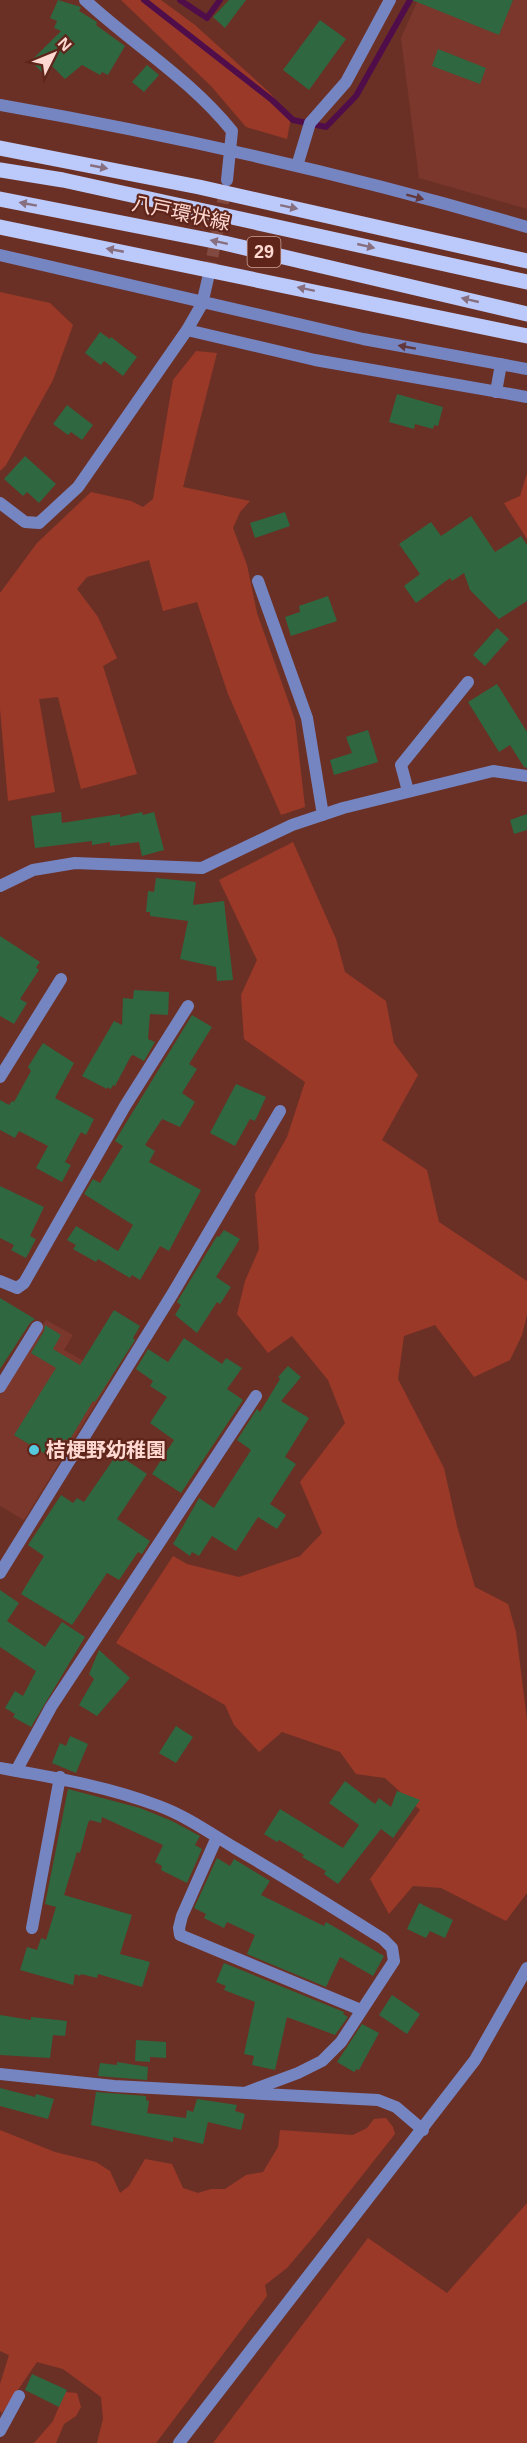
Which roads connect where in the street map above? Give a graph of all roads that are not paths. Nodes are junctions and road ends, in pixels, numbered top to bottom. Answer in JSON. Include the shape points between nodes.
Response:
{"nodes":[{"id":1,"x":85,"y":0,"type":"edge"},
{"id":2,"x":390,"y":0,"type":"edge"},
{"id":3,"x":0,"y":105,"type":"edge"},
{"id":4,"x":0,"y":147,"type":"edge"},
{"id":5,"x":231,"y":151,"type":"junction"},
{"id":6,"x":297,"y":166,"type":"junction"},
{"id":7,"x":0,"y":170,"type":"edge"},
{"id":8,"x":227,"y":180,"type":"tunnel mouth"},
{"id":9,"x":0,"y":199,"type":"edge"},
{"id":10,"x":0,"y":227,"type":"edge"},
{"id":11,"x":527,"y":227,"type":"edge"},
{"id":12,"x":0,"y":255,"type":"edge"},
{"id":13,"x":527,"y":261,"type":"edge"},
{"id":14,"x":209,"y":274,"type":"tunnel mouth"},
{"id":15,"x":527,"y":282,"type":"edge"},
{"id":16,"x":202,"y":304,"type":"junction"},
{"id":17,"x":527,"y":314,"type":"edge"},
{"id":18,"x":187,"y":330,"type":"junction"},
{"id":19,"x":527,"y":336,"type":"edge"},
{"id":20,"x":501,"y":364,"type":"junction"},
{"id":21,"x":527,"y":369,"type":"edge"},
{"id":22,"x":496,"y":392,"type":"junction"},
{"id":23,"x":527,"y":397,"type":"edge"},
{"id":24,"x":0,"y":503,"type":"edge"},
{"id":25,"x":258,"y":581,"type":"dead end"},
{"id":26,"x":468,"y":682,"type":"dead end"},
{"id":27,"x":527,"y":776,"type":"edge"},
{"id":28,"x":408,"y":791,"type":"junction"},
{"id":29,"x":323,"y":815,"type":"junction"},
{"id":30,"x":0,"y":886,"type":"edge"},
{"id":31,"x":61,"y":979,"type":"dead end"},
{"id":32,"x":188,"y":1006,"type":"dead end"},
{"id":33,"x":0,"y":1077,"type":"edge"},
{"id":34,"x":280,"y":1111,"type":"dead end"},
{"id":35,"x":0,"y":1281,"type":"edge"},
{"id":36,"x":37,"y":1327,"type":"dead end"},
{"id":37,"x":0,"y":1387,"type":"edge"},
{"id":38,"x":256,"y":1396,"type":"dead end"},
{"id":39,"x":0,"y":1573,"type":"edge"},
{"id":40,"x":0,"y":1768,"type":"edge"},
{"id":41,"x":16,"y":1771,"type":"junction"},
{"id":42,"x":60,"y":1777,"type":"junction"},
{"id":43,"x":217,"y":1837,"type":"junction"},
{"id":44,"x":32,"y":1928,"type":"dead end"},
{"id":45,"x":527,"y":1968,"type":"edge"},
{"id":46,"x":361,"y":2010,"type":"junction"},
{"id":47,"x":0,"y":2073,"type":"edge"},
{"id":48,"x":248,"y":2092,"type":"junction"},
{"id":49,"x":423,"y":2130,"type":"junction"},
{"id":50,"x":19,"y":2396,"type":"dead end"},
{"id":51,"x":0,"y":2431,"type":"edge"},
{"id":52,"x":179,"y":2443,"type":"edge"}],
"edges":[{"from":1,"to":5,"type":"street","via":[[211,105],[232,131]]},
{"from":2,"to":6,"type":"street","via":[[346,82],[310,123]]},
{"from":3,"to":5,"type":"street"},
{"from":4,"to":13,"type":"main road","one_way":true},
{"from":5,"to":6,"type":"street"},
{"from":5,"to":8,"type":"street"},
{"from":6,"to":11,"type":"street","one_way":true},
{"from":7,"to":15,"type":"main road","name":"八戸環状線","number":"29","one_way":true,"via":[[63,180]]},
{"from":17,"to":9,"type":"main road","name":"八戸環状線","number":"29","one_way":true,"via":[[224,243]]},
{"from":19,"to":10,"type":"main road","number":"29","one_way":true},
{"from":12,"to":16,"type":"street"},
{"from":14,"to":16,"type":"street"},
{"from":16,"to":18,"type":"street"},
{"from":20,"to":16,"type":"street","one_way":true},
{"from":18,"to":22,"type":"street","via":[[315,360]]},
{"from":18,"to":24,"type":"street","via":[[78,487],[39,523],[25,522]]},
{"from":20,"to":21,"type":"street"},
{"from":20,"to":22,"type":"street"},
{"from":22,"to":23,"type":"street"},
{"from":25,"to":29,"type":"street","via":[[307,718]]},
{"from":26,"to":28,"type":"street","via":[[401,765]]},
{"from":27,"to":28,"type":"street","via":[[493,771]]},
{"from":28,"to":29,"type":"street"},
{"from":29,"to":30,"type":"street","via":[[292,825],[202,868],[75,863],[33,870]]},
{"from":31,"to":33,"type":"street"},
{"from":32,"to":35,"type":"street","via":[[125,1106],[24,1283],[17,1288]]},
{"from":34,"to":39,"type":"street"},
{"from":36,"to":37,"type":"street"},
{"from":38,"to":41,"type":"street","via":[[51,1707]]},
{"from":40,"to":41,"type":"street"},
{"from":41,"to":42,"type":"street"},
{"from":42,"to":43,"type":"street","via":[[105,1787],[161,1807]]},
{"from":42,"to":44,"type":"street"},
{"from":43,"to":46,"type":"street","via":[[392,1948],[394,1961]]},
{"from":43,"to":46,"type":"street","via":[[182,1916],[180,1935]]},
{"from":45,"to":49,"type":"street","via":[[475,2060]]},
{"from":46,"to":48,"type":"street","via":[[341,2042],[322,2061]]},
{"from":47,"to":48,"type":"street","via":[[114,2086]]},
{"from":48,"to":49,"type":"street","via":[[378,2100],[396,2107]]},
{"from":49,"to":52,"type":"street"},
{"from":50,"to":51,"type":"street"}]}
